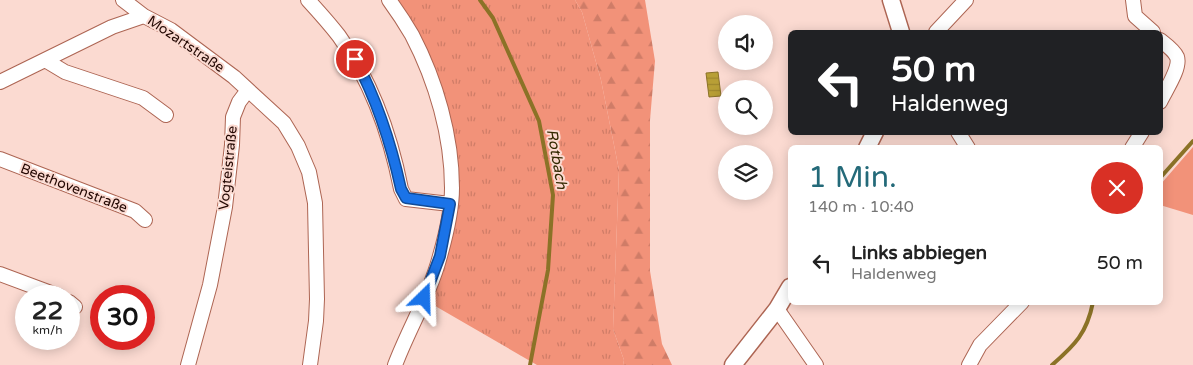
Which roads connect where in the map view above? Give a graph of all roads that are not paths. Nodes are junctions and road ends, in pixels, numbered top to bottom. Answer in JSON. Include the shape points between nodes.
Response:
{"nodes":[{"id":1,"x":124,"y":0,"type":"edge"},
{"id":2,"x":308,"y":0,"type":"edge"},
{"id":3,"x":389,"y":0,"type":"edge"},
{"id":4,"x":891,"y":0,"type":"edge"},
{"id":5,"x":966,"y":0,"type":"edge"},
{"id":6,"x":1133,"y":0,"type":"edge"},
{"id":7,"x":144,"y":16,"type":"junction"},
{"id":8,"x":900,"y":30,"type":"edge"},
{"id":9,"x":938,"y":30,"type":"edge"},
{"id":10,"x":1151,"y":30,"type":"edge"},
{"id":11,"x":1163,"y":43,"type":"edge"},
{"id":12,"x":45,"y":60,"type":"junction"},
{"id":13,"x":0,"y":82,"type":"edge"},
{"id":14,"x":248,"y":90,"type":"junction"},
{"id":15,"x":1163,"y":96,"type":"edge"},
{"id":16,"x":166,"y":114,"type":"dead end"},
{"id":17,"x":0,"y":159,"type":"edge"},
{"id":18,"x":450,"y":204,"type":"junction"},
{"id":19,"x":145,"y":220,"type":"dead end"},
{"id":20,"x":0,"y":274,"type":"edge"},
{"id":21,"x":30,"y":285,"type":"edge"},
{"id":22,"x":788,"y":290,"type":"edge"},
{"id":23,"x":1019,"y":305,"type":"edge"},
{"id":24,"x":777,"y":309,"type":"junction"},
{"id":25,"x":188,"y":365,"type":"edge"},
{"id":26,"x":310,"y":365,"type":"edge"},
{"id":27,"x":395,"y":365,"type":"edge"},
{"id":28,"x":733,"y":365,"type":"edge"},
{"id":29,"x":816,"y":365,"type":"edge"},
{"id":30,"x":969,"y":365,"type":"edge"}],
"edges":[{"from":1,"to":7,"type":"street","name":"Mozartstraße"},
{"from":2,"to":18,"type":"street","via":[[338,34],[367,82],[388,135],[406,198]]},
{"from":3,"to":18,"type":"street","via":[[411,34],[432,82],[448,144]]},
{"from":4,"to":8,"type":"street"},
{"from":5,"to":9,"type":"street"},
{"from":6,"to":10,"type":"street","via":[[1135,16]]},
{"from":7,"to":12,"type":"street","via":[[112,27]]},
{"from":7,"to":14,"type":"street","name":"Mozartstraße","via":[[171,30]]},
{"from":11,"to":15,"type":"street","via":[[1176,55],[1178,62]]},
{"from":12,"to":13,"type":"street"},
{"from":12,"to":16,"type":"street","via":[[65,72],[143,98]]},
{"from":14,"to":25,"type":"street","name":"Vogteistraße","via":[[233,117],[225,207],[210,285]]},
{"from":14,"to":26,"type":"street","via":[[284,123],[305,161],[313,187],[318,281]]},
{"from":17,"to":19,"type":"street","name":"Beethovenstraße","via":[[134,211]]},
{"from":18,"to":27,"type":"street","via":[[431,283]]},
{"from":20,"to":21,"type":"street"},
{"from":22,"to":24,"type":"street"},
{"from":23,"to":30,"type":"street","via":[[980,345]]},
{"from":24,"to":28,"type":"street"},
{"from":24,"to":29,"type":"street"}]}
